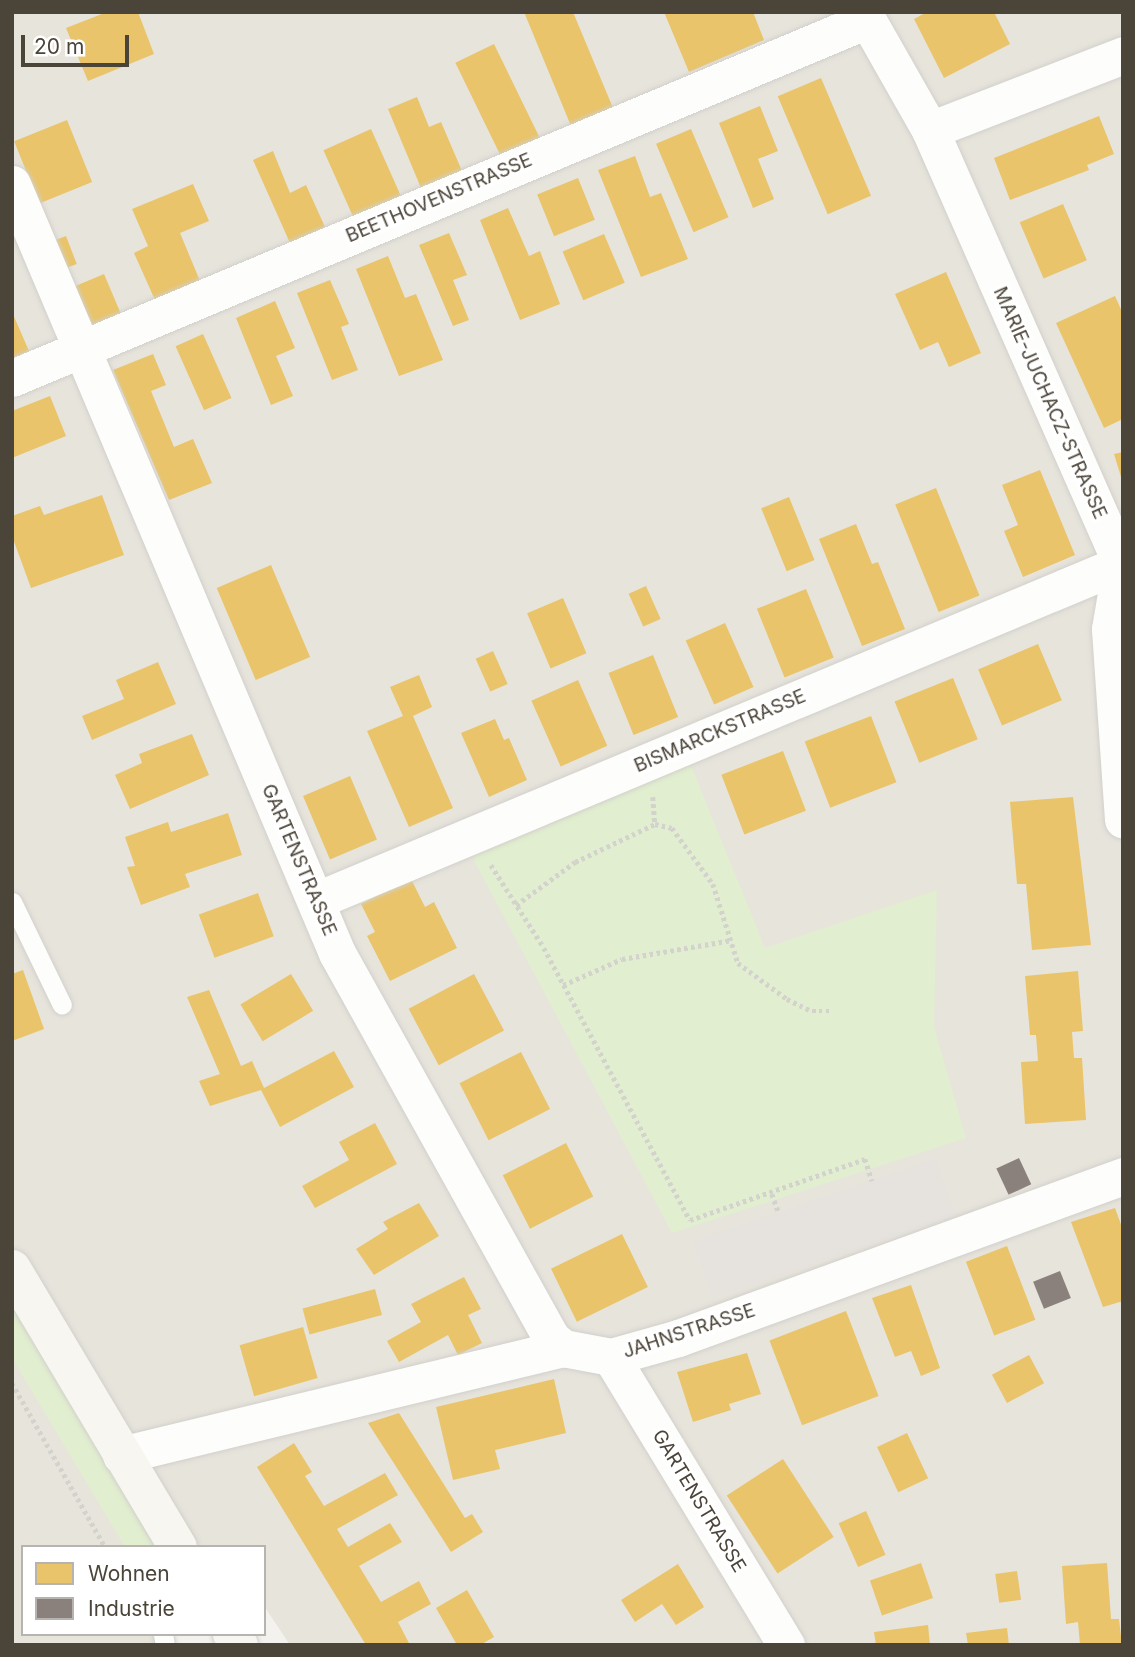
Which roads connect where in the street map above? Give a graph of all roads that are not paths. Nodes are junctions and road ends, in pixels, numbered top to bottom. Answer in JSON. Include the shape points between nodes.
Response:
{"nodes":[{"id":1,"x":865,"y":16,"type":"edge"},
{"id":2,"x":1123,"y":55,"type":"edge"},
{"id":3,"x":929,"y":130,"type":"junction"},
{"id":4,"x":12,"y":184,"type":"edge"},
{"id":5,"x":81,"y":348,"type":"junction"},
{"id":6,"x":12,"y":378,"type":"edge"},
{"id":7,"x":1122,"y":563,"type":"edge"},
{"id":8,"x":1123,"y":820,"type":"edge"},
{"id":9,"x":317,"y":900,"type":"junction"},
{"id":10,"x":12,"y":902,"type":"edge"},
{"id":11,"x":62,"y":1005,"type":"dead end"},
{"id":12,"x":1123,"y":1176,"type":"edge"},
{"id":13,"x":12,"y":1269,"type":"edge"},
{"id":14,"x":563,"y":1348,"type":"junction"},
{"id":15,"x":611,"y":1357,"type":"junction"},
{"id":16,"x":121,"y":1455,"type":"junction"},
{"id":17,"x":177,"y":1545,"type":"edge"},
{"id":18,"x":786,"y":1645,"type":"edge"}],
"edges":[{"from":1,"to":3,"type":"street","name":"MARIE-JUCHACZ-STRASSE"},
{"from":1,"to":5,"type":"street","name":"BEETHOVENSTRASSE"},
{"from":2,"to":3,"type":"street"},
{"from":3,"to":7,"type":"street","name":"MARIE-JUCHACZ-STRASSE"},
{"from":4,"to":5,"type":"street","name":"GARTENSTRASSE"},
{"from":5,"to":6,"type":"street","name":"BEETHOVENSTRASSE"},
{"from":5,"to":9,"type":"street","name":"GARTENSTRASSE"},
{"from":7,"to":8,"type":"street","via":[[1110,629]]},
{"from":7,"to":9,"type":"street","name":"BISMARCKSTRASSE"},
{"from":9,"to":14,"type":"street","name":"GARTENSTRASSE","via":[[337,953],[551,1338]]},
{"from":10,"to":11,"type":"lane"},
{"from":12,"to":15,"type":"street","name":"JAHNSTRASSE","via":[[678,1338]]},
{"from":13,"to":16,"type":"main road"},
{"from":14,"to":15,"type":"street","name":"JAHNSTRASSE"},
{"from":14,"to":16,"type":"street","name":"JAHNSTRASSE"},
{"from":15,"to":18,"type":"street","name":"GARTENSTRASSE"},
{"from":16,"to":17,"type":"main road"}]}
